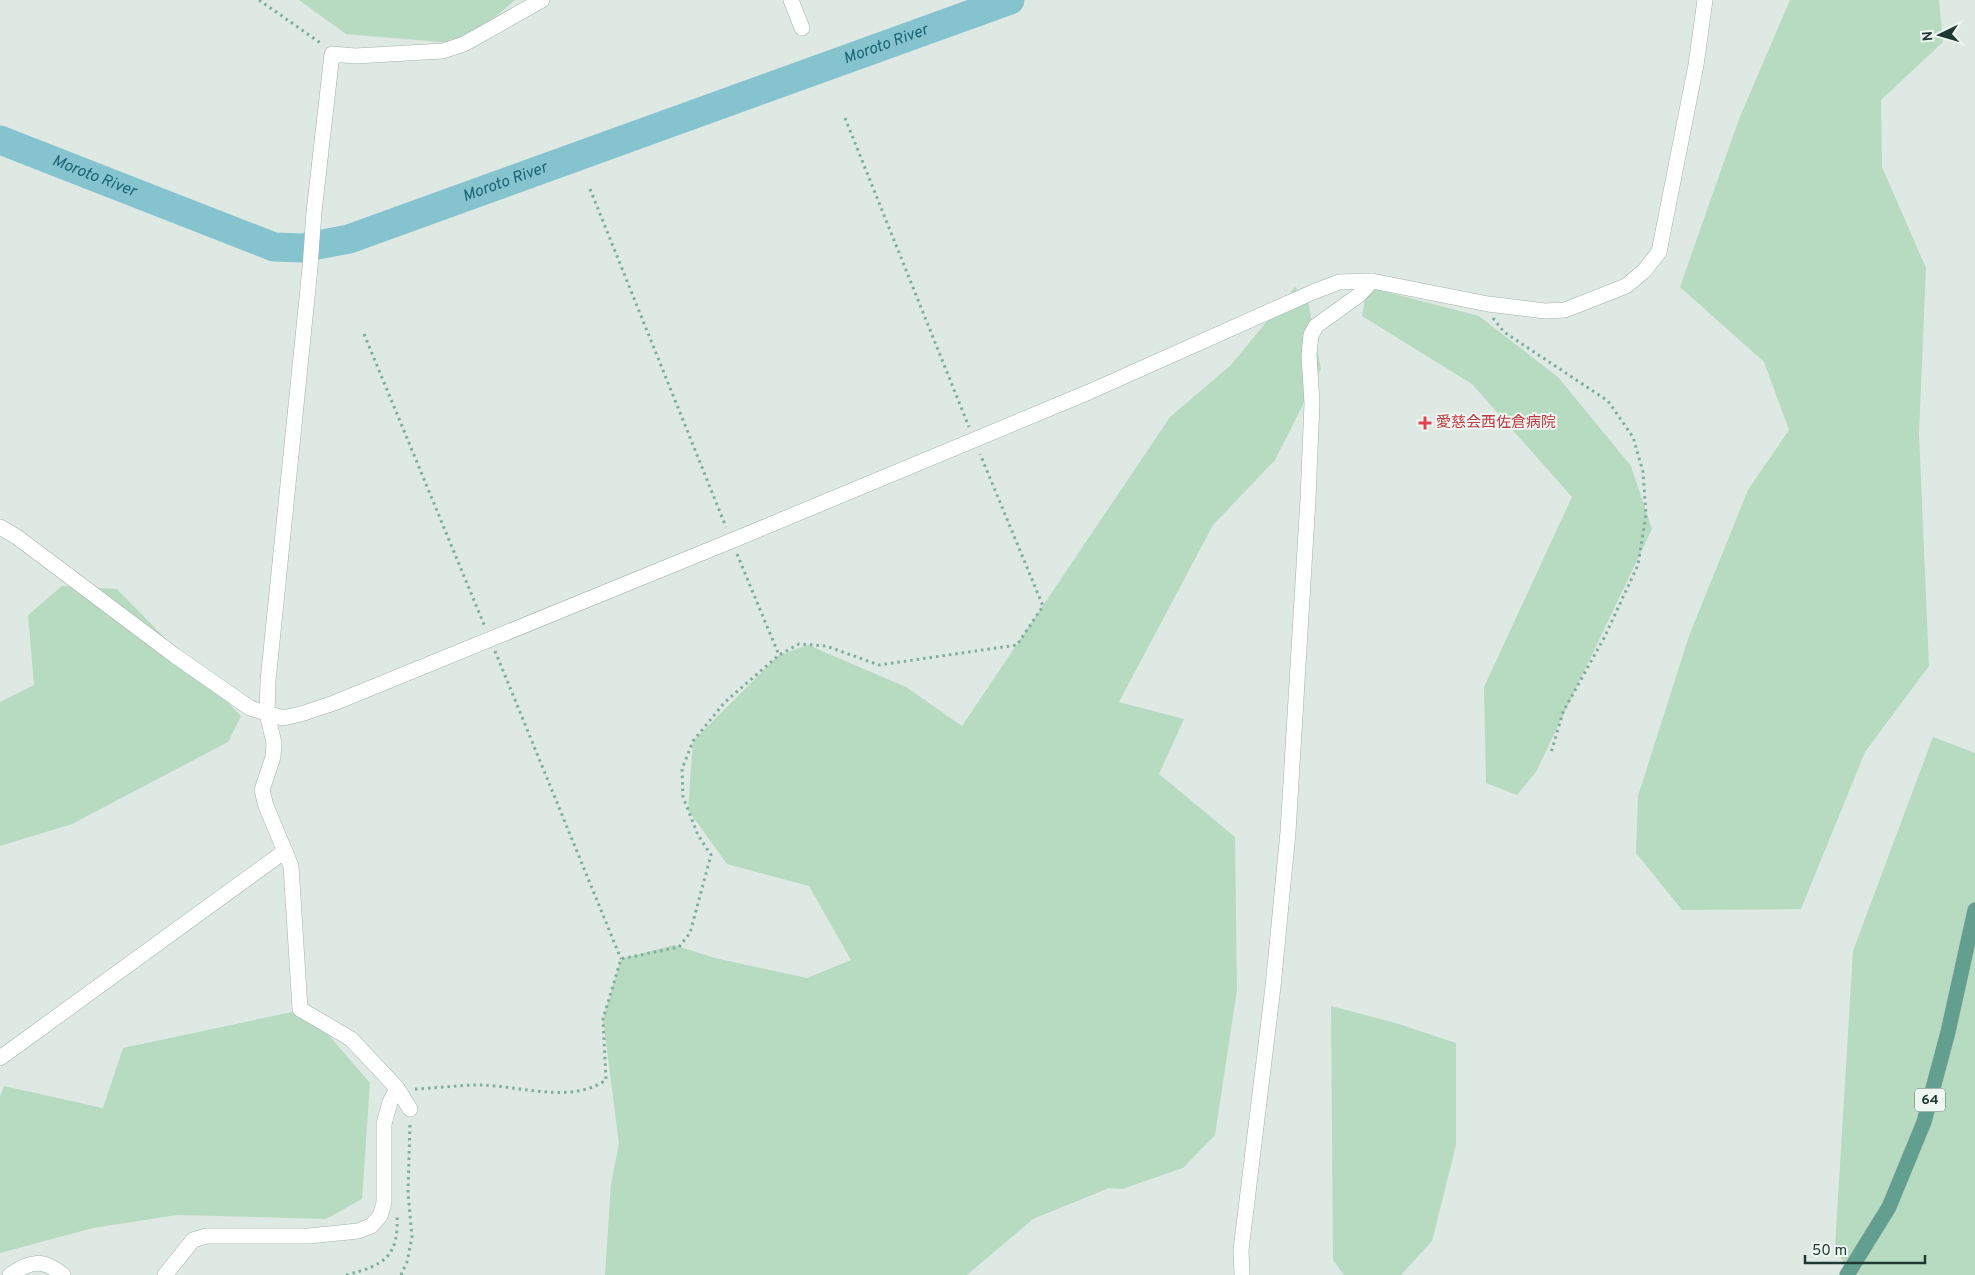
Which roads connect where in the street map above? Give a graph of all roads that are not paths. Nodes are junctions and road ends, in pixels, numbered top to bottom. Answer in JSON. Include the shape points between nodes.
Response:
{"nodes":[{"id":1,"x":542,"y":0,"type":"edge"},
{"id":2,"x":791,"y":0,"type":"edge"},
{"id":3,"x":1705,"y":0,"type":"edge"},
{"id":4,"x":802,"y":28,"type":"dead end"},
{"id":5,"x":1372,"y":281,"type":"junction"},
{"id":6,"x":0,"y":527,"type":"edge"},
{"id":7,"x":268,"y":713,"type":"junction"},
{"id":8,"x":285,"y":851,"type":"junction"},
{"id":9,"x":1975,"y":910,"type":"edge"},
{"id":10,"x":0,"y":1058,"type":"edge"},
{"id":11,"x":397,"y":1088,"type":"junction"},
{"id":12,"x":410,"y":1110,"type":"road end"},
{"id":13,"x":10,"y":1275,"type":"edge"},
{"id":14,"x":63,"y":1275,"type":"edge"},
{"id":15,"x":166,"y":1275,"type":"edge"},
{"id":16,"x":1242,"y":1275,"type":"edge"},
{"id":17,"x":1846,"y":1275,"type":"edge"}],
"edges":[{"from":1,"to":7,"type":"street","via":[[464,44],[443,51],[355,56],[332,54],[268,681]]},
{"from":2,"to":4,"type":"street"},
{"from":3,"to":5,"type":"street","via":[[1696,65],[1659,252],[1644,271],[1626,286],[1565,310],[1545,311],[1488,304]]},
{"from":5,"to":7,"type":"street","via":[[1339,282],[1313,292],[975,440],[334,703],[283,718]]},
{"from":5,"to":16,"type":"street","via":[[1360,295],[1316,326],[1311,335],[1308,499],[1288,832],[1241,1250]]},
{"from":6,"to":7,"type":"street","via":[[250,708]]},
{"from":7,"to":8,"type":"street","via":[[274,743],[273,757],[262,790]]},
{"from":8,"to":10,"type":"street"},
{"from":8,"to":11,"type":"street","via":[[291,866],[300,1009],[350,1039]]},
{"from":9,"to":17,"type":"main road","number":"64","via":[[1924,1122],[1889,1206]]},
{"from":11,"to":12,"type":"street"},
{"from":11,"to":15,"type":"street","via":[[384,1124],[384,1193],[380,1216],[371,1226],[358,1231],[310,1236],[206,1236],[193,1240]]},
{"from":13,"to":14,"type":"street","via":[[38,1262],[52,1265]]}]}
